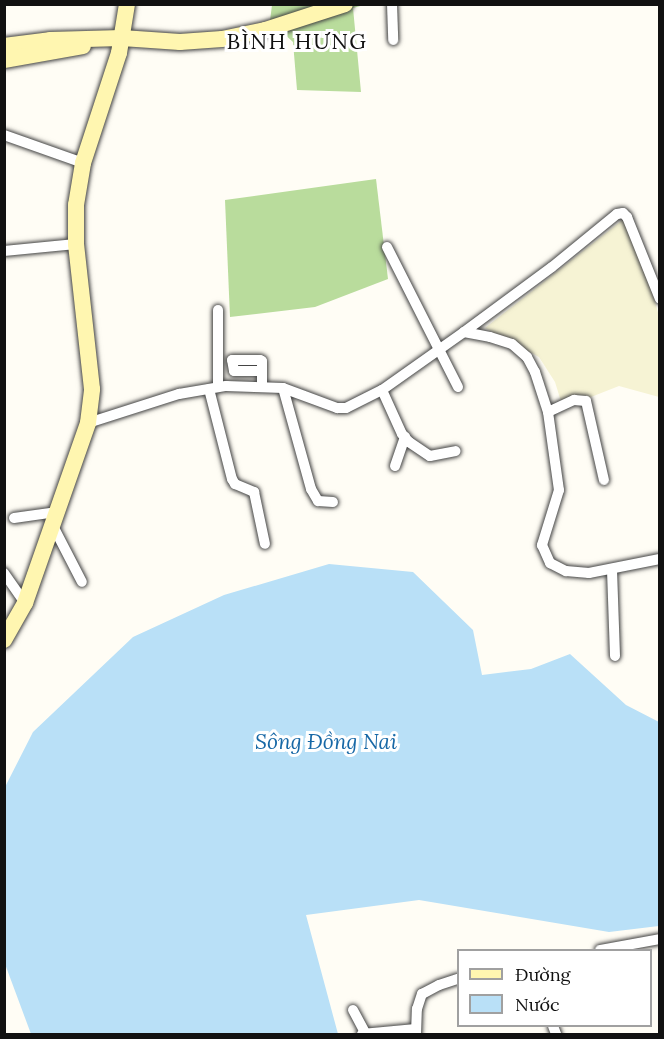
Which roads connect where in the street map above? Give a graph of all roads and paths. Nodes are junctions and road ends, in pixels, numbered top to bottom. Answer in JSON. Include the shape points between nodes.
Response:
{"nodes":[{"id":1,"x":127,"y":4,"type":"edge"},
{"id":2,"x":345,"y":4,"type":"edge"},
{"id":3,"x":392,"y":4,"type":"edge"},
{"id":4,"x":122,"y":38,"type":"junction"},
{"id":5,"x":393,"y":40,"type":"dead end"},
{"id":6,"x":4,"y":46,"type":"edge"},
{"id":7,"x":4,"y":60,"type":"edge"},
{"id":8,"x":4,"y":135,"type":"edge"},
{"id":9,"x":83,"y":164,"type":"junction"},
{"id":10,"x":76,"y":244,"type":"junction"},
{"id":11,"x":387,"y":247,"type":"dead end"},
{"id":12,"x":4,"y":252,"type":"edge"},
{"id":13,"x":659,"y":296,"type":"edge"},
{"id":14,"x":218,"y":310,"type":"dead end"},
{"id":15,"x":464,"y":332,"type":"junction"},
{"id":16,"x":440,"y":349,"type":"junction"},
{"id":17,"x":262,"y":371,"type":"dead end"},
{"id":18,"x":262,"y":387,"type":"junction"},
{"id":19,"x":458,"y":387,"type":"dead end"},
{"id":20,"x":213,"y":388,"type":"junction"},
{"id":21,"x":283,"y":388,"type":"junction"},
{"id":22,"x":382,"y":390,"type":"junction"},
{"id":23,"x":548,"y":412,"type":"junction"},
{"id":24,"x":88,"y":423,"type":"junction"},
{"id":25,"x":405,"y":437,"type":"junction"},
{"id":26,"x":456,"y":451,"type":"dead end"},
{"id":27,"x":394,"y":466,"type":"dead end"},
{"id":28,"x":604,"y":480,"type":"dead end"},
{"id":29,"x":333,"y":502,"type":"dead end"},
{"id":30,"x":14,"y":518,"type":"dead end"},
{"id":31,"x":54,"y":518,"type":"junction"},
{"id":32,"x":265,"y":544,"type":"dead end"},
{"id":33,"x":660,"y":559,"type":"edge"},
{"id":34,"x":612,"y":570,"type":"junction"},
{"id":35,"x":4,"y":573,"type":"edge"},
{"id":36,"x":82,"y":582,"type":"dead end"},
{"id":37,"x":25,"y":603,"type":"junction"},
{"id":38,"x":4,"y":640,"type":"edge"},
{"id":39,"x":615,"y":656,"type":"dead end"},
{"id":40,"x":660,"y":939,"type":"edge"},
{"id":41,"x":610,"y":949,"type":"edge"},
{"id":42,"x":457,"y":980,"type":"edge"},
{"id":43,"x":353,"y":1010,"type":"dead end"},
{"id":44,"x":416,"y":1032,"type":"edge"},
{"id":45,"x":363,"y":1034,"type":"edge"}],
"edges":[{"from":1,"to":4,"type":"street"},
{"from":2,"to":4,"type":"street","via":[[266,30],[222,39],[180,42]]},
{"from":3,"to":5,"type":"street"},
{"from":4,"to":6,"type":"street","via":[[50,39]]},
{"from":4,"to":7,"type":"street"},
{"from":4,"to":9,"type":"street"},
{"from":8,"to":9,"type":"street"},
{"from":9,"to":10,"type":"street","via":[[76,204]]},
{"from":10,"to":12,"type":"street"},
{"from":10,"to":24,"type":"street","via":[[92,389]]},
{"from":11,"to":16,"type":"street"},
{"from":13,"to":15,"type":"street","via":[[627,217],[616,213],[552,267]]},
{"from":14,"to":20,"type":"street"},
{"from":15,"to":16,"type":"street"},
{"from":15,"to":23,"type":"street","via":[[490,337],[521,350],[535,372]]},
{"from":16,"to":19,"type":"street"},
{"from":16,"to":22,"type":"street"},
{"from":17,"to":18,"type":"street"},
{"from":18,"to":20,"type":"street"},
{"from":18,"to":21,"type":"street"},
{"from":20,"to":24,"type":"street","via":[[179,394]]},
{"from":20,"to":32,"type":"street","via":[[232,479],[254,492]]},
{"from":21,"to":22,"type":"street","via":[[337,408],[354,406]]},
{"from":21,"to":29,"type":"street","via":[[311,489],[318,501]]},
{"from":22,"to":25,"type":"street"},
{"from":23,"to":28,"type":"street","via":[[574,400],[586,401]]},
{"from":23,"to":34,"type":"street","via":[[559,490],[543,537],[546,555],[557,568],[574,573]]},
{"from":24,"to":31,"type":"street"},
{"from":25,"to":26,"type":"street","via":[[430,456]]},
{"from":25,"to":27,"type":"street"},
{"from":30,"to":31,"type":"street"},
{"from":31,"to":36,"type":"street"},
{"from":31,"to":37,"type":"street"},
{"from":33,"to":34,"type":"street"},
{"from":34,"to":39,"type":"street"},
{"from":35,"to":37,"type":"street"},
{"from":37,"to":38,"type":"street"},
{"from":40,"to":41,"type":"street"},
{"from":42,"to":44,"type":"street","via":[[422,994]]},
{"from":43,"to":45,"type":"street"},
{"from":44,"to":45,"type":"street"}]}
